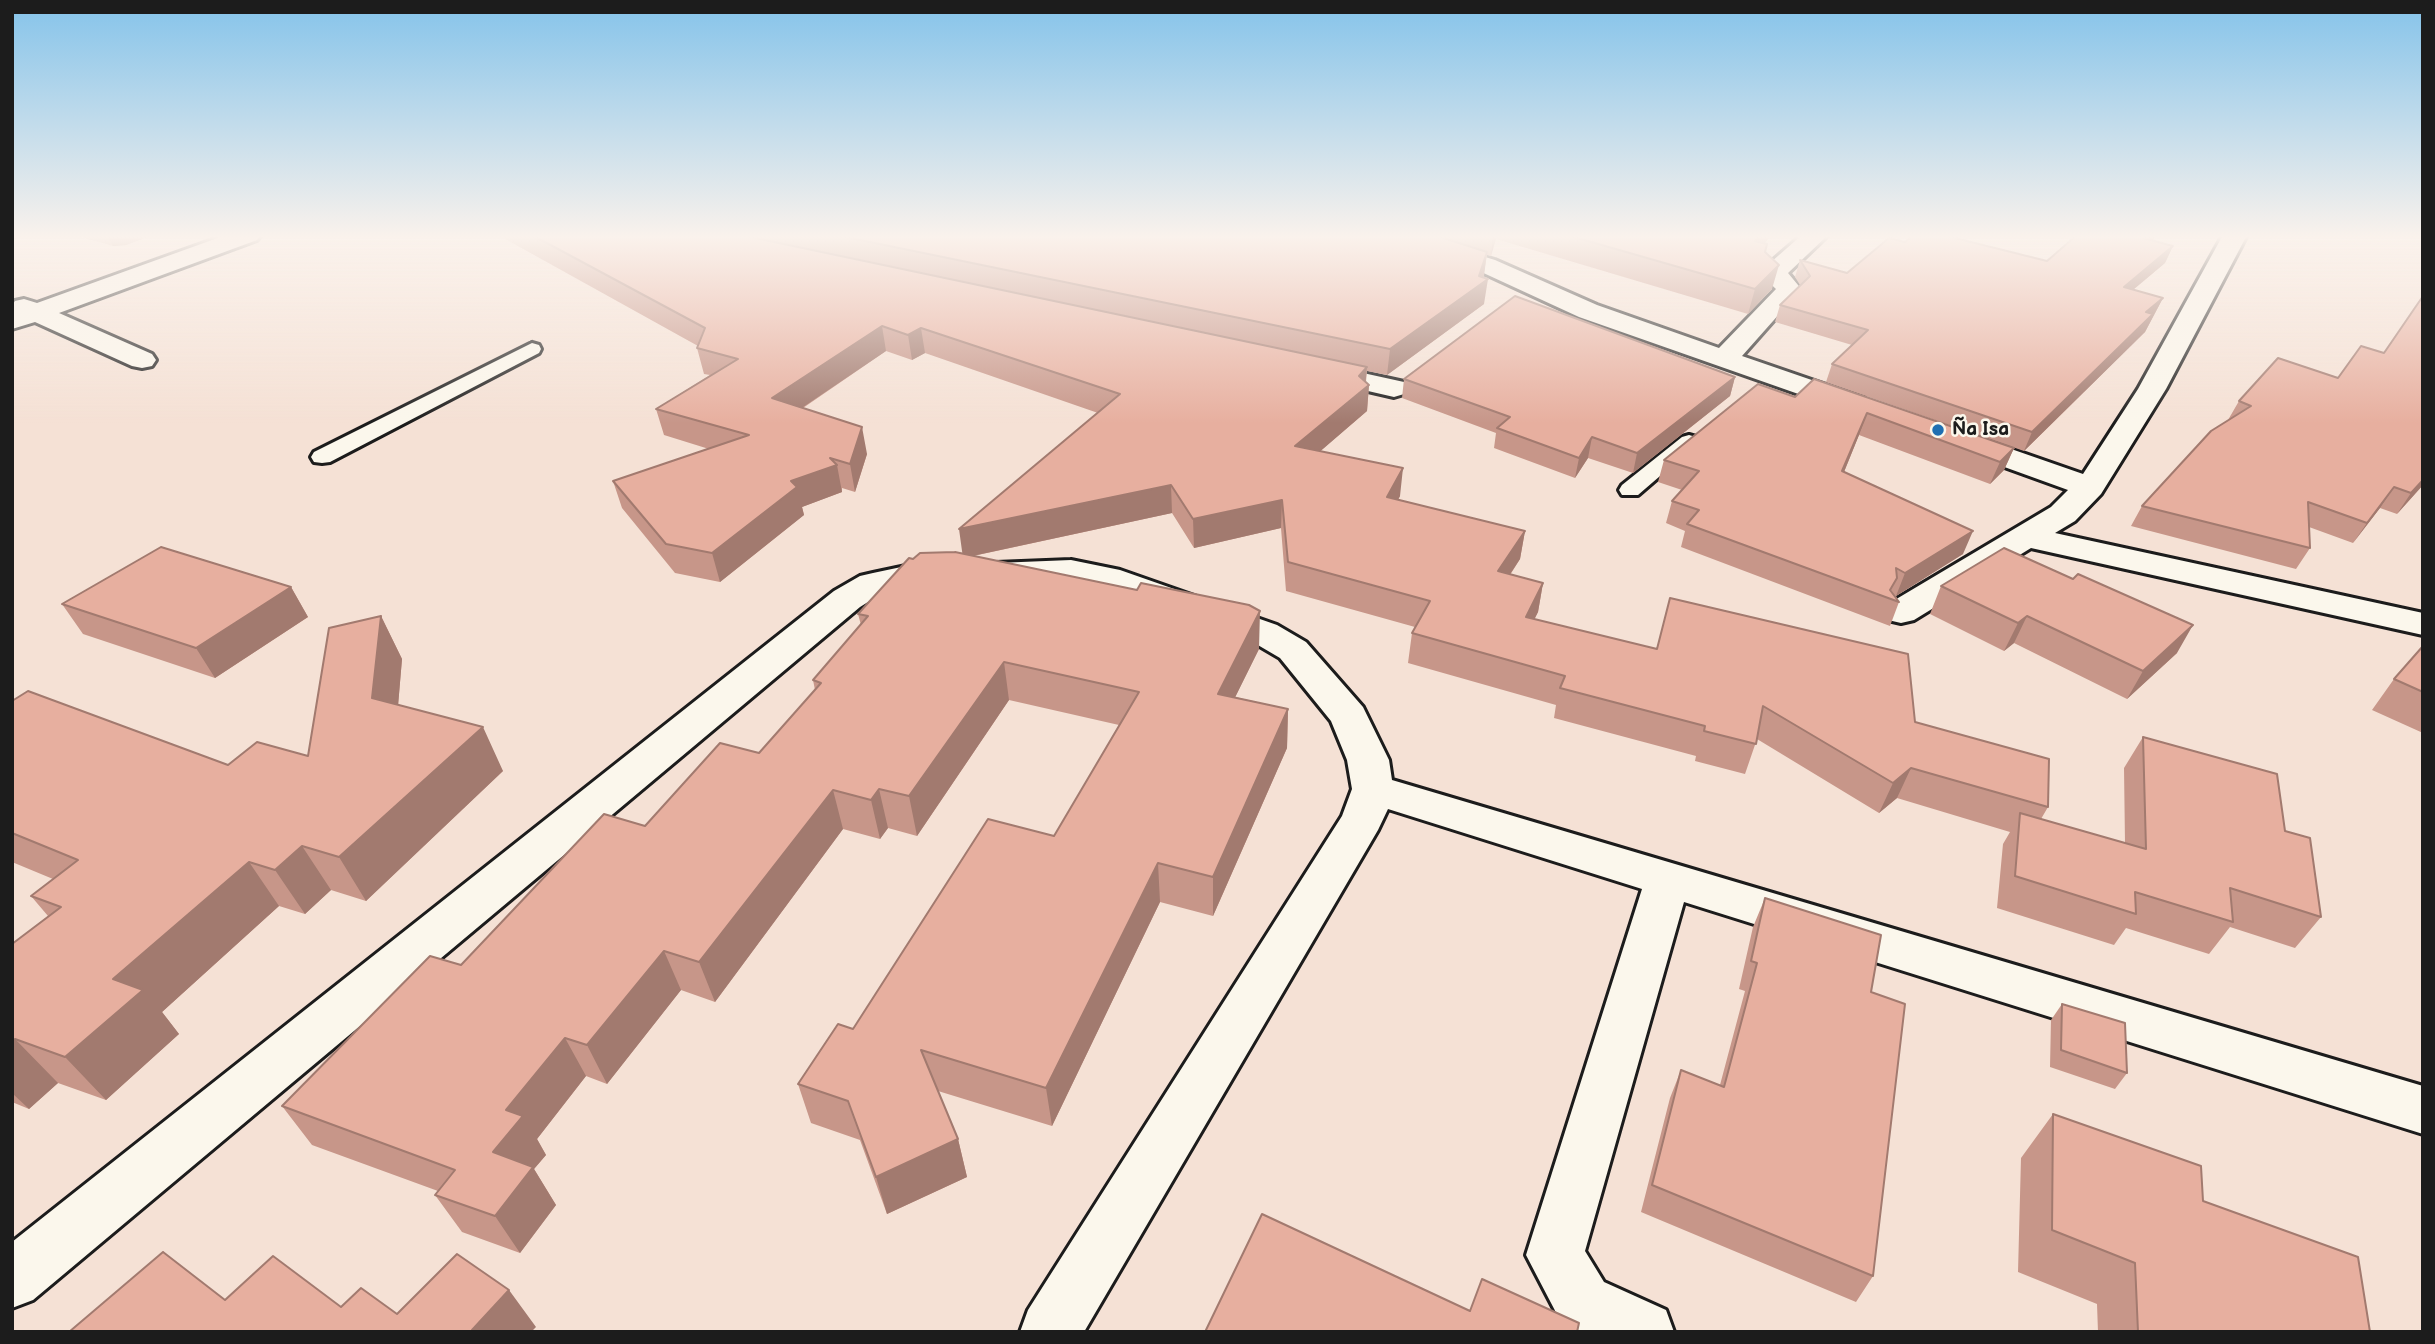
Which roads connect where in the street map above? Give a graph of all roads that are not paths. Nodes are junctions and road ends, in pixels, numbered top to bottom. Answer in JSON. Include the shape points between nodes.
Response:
{"nodes":[{"id":1,"x":62,"y":298,"type":"edge"},
{"id":2,"x":1538,"y":298,"type":"edge"},
{"id":3,"x":1782,"y":298,"type":"edge"},
{"id":4,"x":2201,"y":298,"type":"edge"},
{"id":5,"x":20,"y":312,"type":"edge"},
{"id":6,"x":532,"y":349,"type":"dead end"},
{"id":7,"x":1725,"y":358,"type":"junction"},
{"id":8,"x":142,"y":360,"type":"dead end"},
{"id":9,"x":1286,"y":365,"type":"edge"},
{"id":10,"x":1368,"y":407,"type":"edge"},
{"id":11,"x":1874,"y":411,"type":"edge"},
{"id":12,"x":1710,"y":425,"type":"edge"},
{"id":13,"x":1938,"y":433,"type":"edge"},
{"id":14,"x":322,"y":457,"type":"dead end"},
{"id":15,"x":2090,"y":487,"type":"junction"},
{"id":16,"x":1630,"y":490,"type":"dead end"},
{"id":17,"x":2026,"y":537,"type":"junction"},
{"id":18,"x":1901,"y":612,"type":"edge"},
{"id":19,"x":2423,"y":624,"type":"edge"},
{"id":20,"x":1373,"y":789,"type":"junction"},
{"id":21,"x":1668,"y":879,"type":"junction"},
{"id":22,"x":2423,"y":1110,"type":"edge"},
{"id":23,"x":12,"y":1279,"type":"edge"},
{"id":24,"x":1050,"y":1332,"type":"edge"},
{"id":25,"x":1644,"y":1332,"type":"edge"}],
"edges":[{"from":1,"to":5,"type":"street"},
{"from":2,"to":7,"type":"street"},
{"from":3,"to":7,"type":"street"},
{"from":4,"to":15,"type":"street","via":[[2152,389]]},
{"from":5,"to":8,"type":"street"},
{"from":6,"to":14,"type":"lane"},
{"from":7,"to":11,"type":"street","via":[[1762,383]]},
{"from":9,"to":10,"type":"street","via":[[1404,380]]},
{"from":12,"to":16,"type":"lane"},
{"from":13,"to":15,"type":"street"},
{"from":15,"to":17,"type":"street","via":[[2063,514]]},
{"from":17,"to":18,"type":"street"},
{"from":17,"to":19,"type":"street"},
{"from":20,"to":21,"type":"street"},
{"from":20,"to":23,"type":"street","via":[[1349,716],[1293,650],[1264,633],[1108,577],[1071,571],[906,577],[873,584],[836,608]]},
{"from":20,"to":24,"type":"street","via":[[1363,819]]},
{"from":21,"to":22,"type":"street"},
{"from":21,"to":25,"type":"street","via":[[1555,1255],[1583,1303]]}]}
